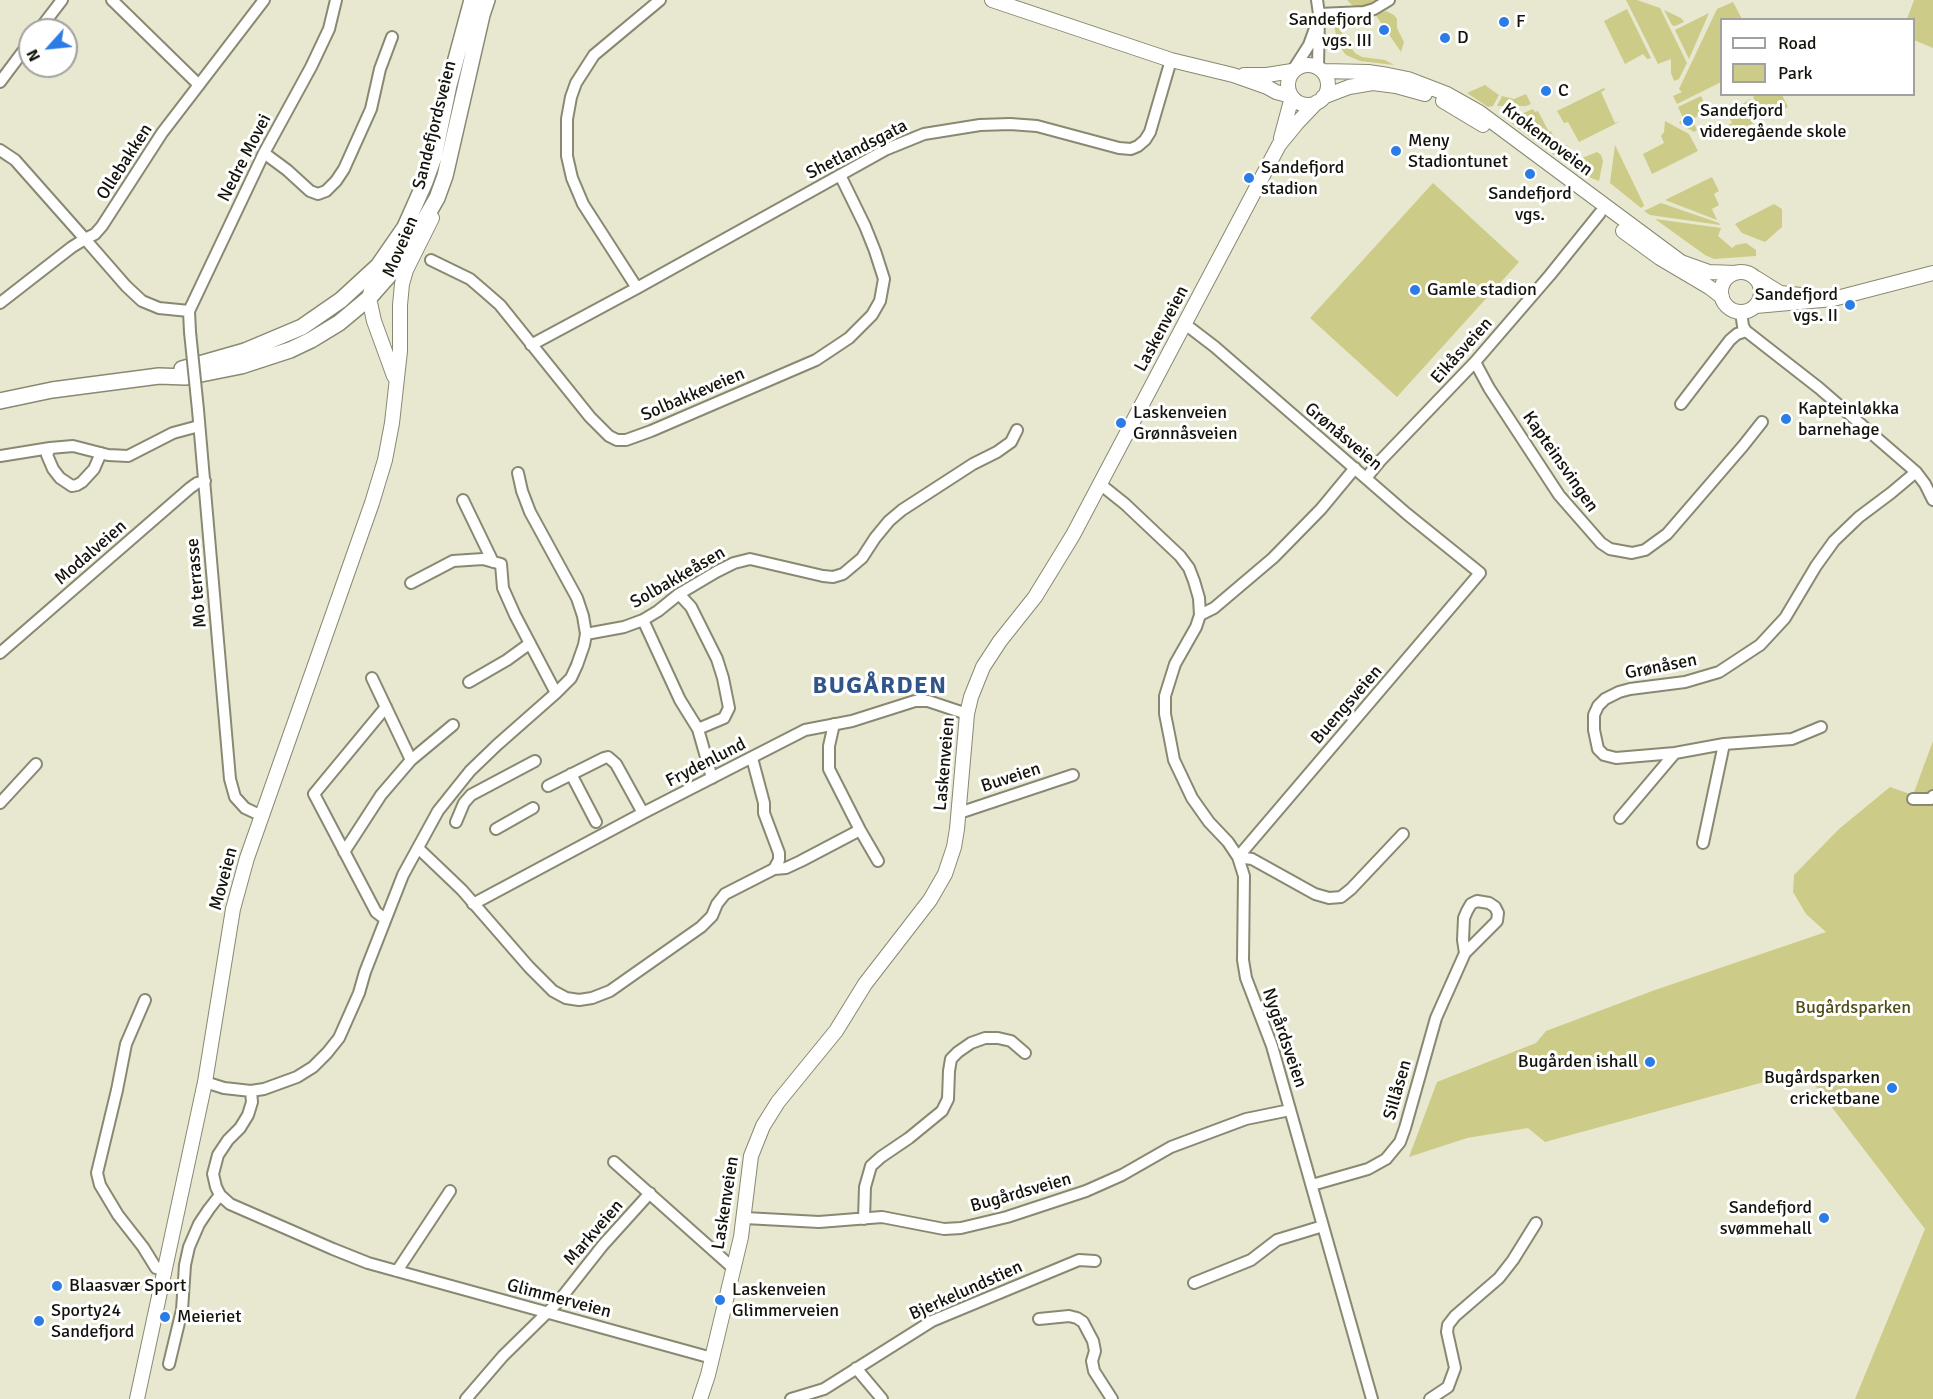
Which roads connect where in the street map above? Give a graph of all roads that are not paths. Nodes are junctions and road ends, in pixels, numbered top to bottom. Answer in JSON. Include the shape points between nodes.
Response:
{"nodes":[{"id":1,"x":62,"y":0,"type":"edge"},
{"id":2,"x":112,"y":0,"type":"edge"},
{"id":3,"x":264,"y":0,"type":"edge"},
{"id":4,"x":336,"y":0,"type":"edge"},
{"id":5,"x":472,"y":0,"type":"edge"},
{"id":6,"x":487,"y":0,"type":"edge"},
{"id":7,"x":660,"y":0,"type":"edge"},
{"id":8,"x":992,"y":0,"type":"edge"},
{"id":9,"x":1317,"y":0,"type":"edge"},
{"id":10,"x":1389,"y":0,"type":"edge"},
{"id":11,"x":1319,"y":16,"type":"junction"},
{"id":12,"x":48,"y":18,"type":"edge"},
{"id":13,"x":392,"y":37,"type":"dead end"},
{"id":14,"x":18,"y":58,"type":"edge"},
{"id":15,"x":1171,"y":60,"type":"junction"},
{"id":16,"x":1320,"y":69,"type":"junction"},
{"id":17,"x":1293,"y":71,"type":"junction"},
{"id":18,"x":1233,"y":75,"type":"junction"},
{"id":19,"x":0,"y":82,"type":"edge"},
{"id":20,"x":199,"y":85,"type":"junction"},
{"id":21,"x":1291,"y":96,"type":"junction"},
{"id":22,"x":1320,"y":100,"type":"junction"},
{"id":23,"x":1279,"y":146,"type":"junction"},
{"id":24,"x":0,"y":150,"type":"edge"},
{"id":25,"x":264,"y":153,"type":"junction"},
{"id":26,"x":840,"y":175,"type":"junction"},
{"id":27,"x":437,"y":198,"type":"junction"},
{"id":28,"x":1600,"y":213,"type":"junction"},
{"id":29,"x":85,"y":239,"type":"junction"},
{"id":30,"x":430,"y":260,"type":"dead end"},
{"id":31,"x":378,"y":266,"type":"junction"},
{"id":32,"x":1735,"y":273,"type":"junction"},
{"id":33,"x":1933,"y":273,"type":"edge"},
{"id":34,"x":1756,"y":278,"type":"junction"},
{"id":35,"x":638,"y":288,"type":"junction"},
{"id":36,"x":1722,"y":297,"type":"junction"},
{"id":37,"x":369,"y":298,"type":"junction"},
{"id":38,"x":1833,"y":299,"type":"junction"},
{"id":39,"x":0,"y":303,"type":"edge"},
{"id":40,"x":1756,"y":306,"type":"junction"},
{"id":41,"x":189,"y":311,"type":"junction"},
{"id":42,"x":1741,"y":312,"type":"junction"},
{"id":43,"x":1185,"y":324,"type":"junction"},
{"id":44,"x":1746,"y":330,"type":"junction"},
{"id":45,"x":190,"y":332,"type":"joint"},
{"id":46,"x":531,"y":345,"type":"junction"},
{"id":47,"x":1475,"y":362,"type":"junction"},
{"id":48,"x":159,"y":376,"type":"junction"},
{"id":49,"x":396,"y":381,"type":"junction"},
{"id":50,"x":0,"y":402,"type":"edge"},
{"id":51,"x":1681,"y":404,"type":"dead end"},
{"id":52,"x":1762,"y":422,"type":"dead end"},
{"id":53,"x":199,"y":426,"type":"junction"},
{"id":54,"x":1017,"y":430,"type":"dead end"},
{"id":55,"x":50,"y":448,"type":"junction"},
{"id":56,"x":101,"y":453,"type":"junction"},
{"id":57,"x":0,"y":456,"type":"edge"},
{"id":58,"x":1355,"y":468,"type":"junction"},
{"id":59,"x":1916,"y":472,"type":"junction"},
{"id":60,"x":518,"y":473,"type":"dead end"},
{"id":61,"x":1366,"y":478,"type":"junction"},
{"id":62,"x":205,"y":481,"type":"junction"},
{"id":63,"x":1100,"y":484,"type":"junction"},
{"id":64,"x":463,"y":500,"type":"dead end"},
{"id":65,"x":1933,"y":500,"type":"edge"},
{"id":66,"x":493,"y":562,"type":"junction"},
{"id":67,"x":1480,"y":573,"type":"joint"},
{"id":68,"x":411,"y":583,"type":"dead end"},
{"id":69,"x":679,"y":594,"type":"junction"},
{"id":70,"x":1200,"y":615,"type":"junction"},
{"id":71,"x":643,"y":620,"type":"junction"},
{"id":72,"x":586,"y":634,"type":"junction"},
{"id":73,"x":529,"y":644,"type":"junction"},
{"id":74,"x":0,"y":652,"type":"edge"},
{"id":75,"x":372,"y":678,"type":"dead end"},
{"id":76,"x":469,"y":682,"type":"dead end"},
{"id":77,"x":556,"y":693,"type":"junction"},
{"id":78,"x":386,"y":707,"type":"junction"},
{"id":79,"x":967,"y":714,"type":"junction"},
{"id":80,"x":834,"y":724,"type":"junction"},
{"id":81,"x":453,"y":725,"type":"dead end"},
{"id":82,"x":1821,"y":727,"type":"dead end"},
{"id":83,"x":698,"y":729,"type":"junction"},
{"id":84,"x":1724,"y":744,"type":"junction"},
{"id":85,"x":1675,"y":753,"type":"junction"},
{"id":86,"x":752,"y":759,"type":"junction"},
{"id":87,"x":411,"y":760,"type":"junction"},
{"id":88,"x":535,"y":761,"type":"dead end"},
{"id":89,"x":36,"y":764,"type":"dead end"},
{"id":90,"x":571,"y":774,"type":"junction"},
{"id":91,"x":1073,"y":775,"type":"dead end"},
{"id":92,"x":712,"y":778,"type":"junction"},
{"id":93,"x":548,"y":786,"type":"dead end"},
{"id":94,"x":1933,"y":796,"type":"edge"},
{"id":95,"x":1913,"y":799,"type":"dead end"},
{"id":96,"x":0,"y":803,"type":"edge"},
{"id":97,"x":533,"y":808,"type":"dead end"},
{"id":98,"x":643,"y":813,"type":"junction"},
{"id":99,"x":959,"y":813,"type":"junction"},
{"id":100,"x":262,"y":816,"type":"junction"},
{"id":101,"x":1620,"y":818,"type":"dead end"},
{"id":102,"x":456,"y":822,"type":"dead end"},
{"id":103,"x":596,"y":822,"type":"dead end"},
{"id":104,"x":496,"y":829,"type":"dead end"},
{"id":105,"x":860,"y":830,"type":"junction"},
{"id":106,"x":1403,"y":834,"type":"dead end"},
{"id":107,"x":1703,"y":843,"type":"dead end"},
{"id":108,"x":418,"y":848,"type":"junction"},
{"id":109,"x":344,"y":852,"type":"junction"},
{"id":110,"x":1238,"y":858,"type":"junction"},
{"id":111,"x":878,"y":861,"type":"dead end"},
{"id":112,"x":774,"y":869,"type":"junction"},
{"id":113,"x":473,"y":904,"type":"junction"},
{"id":114,"x":385,"y":919,"type":"junction"},
{"id":115,"x":1465,"y":953,"type":"junction"},
{"id":116,"x":145,"y":1000,"type":"dead end"},
{"id":117,"x":1025,"y":1053,"type":"dead end"},
{"id":118,"x":205,"y":1082,"type":"junction"},
{"id":119,"x":251,"y":1091,"type":"junction"},
{"id":120,"x":1290,"y":1110,"type":"junction"},
{"id":121,"x":614,"y":1162,"type":"dead end"},
{"id":122,"x":1312,"y":1185,"type":"junction"},
{"id":123,"x":450,"y":1191,"type":"dead end"},
{"id":124,"x":650,"y":1193,"type":"junction"},
{"id":125,"x":220,"y":1195,"type":"junction"},
{"id":126,"x":745,"y":1218,"type":"junction"},
{"id":127,"x":864,"y":1219,"type":"junction"},
{"id":128,"x":1536,"y":1223,"type":"dead end"},
{"id":129,"x":1323,"y":1226,"type":"junction"},
{"id":130,"x":1095,"y":1261,"type":"dead end"},
{"id":131,"x":733,"y":1268,"type":"junction"},
{"id":132,"x":165,"y":1270,"type":"junction"},
{"id":133,"x":397,"y":1271,"type":"junction"},
{"id":134,"x":1194,"y":1283,"type":"dead end"},
{"id":135,"x":548,"y":1313,"type":"junction"},
{"id":136,"x":1039,"y":1319,"type":"dead end"},
{"id":137,"x":712,"y":1358,"type":"junction"},
{"id":138,"x":169,"y":1364,"type":"dead end"},
{"id":139,"x":856,"y":1368,"type":"junction"},
{"id":140,"x":137,"y":1399,"type":"edge"},
{"id":141,"x":466,"y":1399,"type":"edge"},
{"id":142,"x":700,"y":1399,"type":"edge"},
{"id":143,"x":791,"y":1399,"type":"edge"},
{"id":144,"x":882,"y":1399,"type":"edge"},
{"id":145,"x":1112,"y":1399,"type":"edge"},
{"id":146,"x":1372,"y":1399,"type":"edge"},
{"id":147,"x":1430,"y":1399,"type":"edge"}],
"edges":[{"from":1,"to":12,"type":"street"},
{"from":2,"to":20,"type":"street"},
{"from":3,"to":20,"type":"street","name":"Ollebakken"},
{"from":4,"to":25,"type":"street","name":"Nedre Movei","via":[[329,29]]},
{"from":5,"to":31,"type":"main road","name":"Sandefjordsveien","via":[[434,157],[416,206]]},
{"from":6,"to":27,"type":"main road","name":"Sandefjordsveien"},
{"from":7,"to":35,"type":"street","via":[[594,56],[576,83],[567,119],[567,156],[572,178],[583,204]]},
{"from":8,"to":15,"type":"street"},
{"from":9,"to":11,"type":"street"},
{"from":10,"to":11,"type":"street","via":[[1364,12]]},
{"from":11,"to":16,"type":"street"},
{"from":11,"to":17,"type":"street","via":[[1309,45]]},
{"from":13,"to":25,"type":"street","via":[[371,109],[336,182],[318,194]]},
{"from":14,"to":19,"type":"street"},
{"from":15,"to":18,"type":"street"},
{"from":15,"to":26,"type":"street","name":"Shetlandsgata","via":[[1150,132],[1131,149],[1037,126],[980,125],[910,139]]},
{"from":16,"to":17,"type":"street","via":[[1306,65]]},
{"from":16,"to":22,"type":"street","via":[[1327,90]]},
{"from":16,"to":32,"type":"street","name":"Krokemoveien","via":[[1388,75],[1448,94],[1479,112],[1681,261],[1709,272]]},
{"from":17,"to":18,"type":"street"},
{"from":17,"to":21,"type":"street","via":[[1287,82]]},
{"from":18,"to":21,"type":"street"},
{"from":20,"to":29,"type":"street","name":"Ollebakken","via":[[162,133],[102,226]]},
{"from":21,"to":22,"type":"street","via":[[1301,104]]},
{"from":21,"to":23,"type":"street","name":"Laskenveien"},
{"from":22,"to":23,"type":"street","name":"Laskenveien"},
{"from":22,"to":28,"type":"street","name":"Krokemoveien","via":[[1349,87],[1373,83],[1420,92],[1480,123]]},
{"from":23,"to":43,"type":"street","name":"Laskenveien"},
{"from":24,"to":29,"type":"street","via":[[15,160]]},
{"from":25,"to":41,"type":"street","name":"Nedre Movei"},
{"from":26,"to":35,"type":"street","name":"Shetlandsgata"},
{"from":26,"to":46,"type":"street","name":"Solbakkeveien","via":[[875,251],[884,279],[883,291],[872,315],[849,338],[816,360],[651,431],[617,440],[590,417]]},
{"from":27,"to":37,"type":"main road","name":"Sandefjordsveien","via":[[399,264]]},
{"from":27,"to":49,"type":"street","name":"Moveien","via":[[434,214],[402,284]]},
{"from":28,"to":36,"type":"street","name":"Krokemoveien","via":[[1660,258]]},
{"from":28,"to":47,"type":"street","name":"Eikåsveien"},
{"from":29,"to":39,"type":"street","name":"Ollebakken"},
{"from":29,"to":41,"type":"street","via":[[142,300],[159,308]]},
{"from":30,"to":46,"type":"street","name":"Solbakkeveien","via":[[470,279],[500,305]]},
{"from":31,"to":37,"type":"street","name":"Moveien"},
{"from":31,"to":48,"type":"main road","name":"Sandefjordsveien","via":[[341,300],[286,335]]},
{"from":32,"to":34,"type":"street","name":"Krokemoveien","via":[[1746,272]]},
{"from":32,"to":36,"type":"street","via":[[1723,284]]},
{"from":33,"to":38,"type":"street","name":"Krokemoveien"},
{"from":34,"to":38,"type":"street","name":"Krokemoveien","via":[[1780,293]]},
{"from":34,"to":40,"type":"street","via":[[1761,296]]},
{"from":35,"to":46,"type":"street","name":"Shetlandsgata"},
{"from":36,"to":42,"type":"street","name":"Krokemoveien","via":[[1729,307]]},
{"from":37,"to":48,"type":"main road","name":"Sandefjordsveien","via":[[339,323],[290,350],[216,372]]},
{"from":37,"to":49,"type":"street","name":"Moveien"},
{"from":38,"to":40,"type":"street","name":"Krokemoveien"},
{"from":40,"to":42,"type":"street","name":"Krokemoveien"},
{"from":41,"to":45,"type":"street","name":"Nedre Movei"},
{"from":42,"to":44,"type":"street"},
{"from":43,"to":58,"type":"street","name":"Grønåsveien"},
{"from":43,"to":63,"type":"street","name":"Laskenveien"},
{"from":44,"to":51,"type":"street","via":[[1730,340]]},
{"from":44,"to":59,"type":"street"},
{"from":45,"to":53,"type":"street","name":"Mo terrasse","bridge":true},
{"from":47,"to":52,"type":"street","name":"Kapteinsvingen","via":[[1559,495],[1610,549],[1632,553],[1645,550],[1668,534]]},
{"from":47,"to":61,"type":"street","name":"Eikåsveien"},
{"from":48,"to":50,"type":"main road","name":"Sandefjordsveien","via":[[52,390]]},
{"from":49,"to":100,"type":"street","name":"Moveien","via":[[385,460],[372,503]]},
{"from":53,"to":56,"type":"street","via":[[173,433],[128,456]]},
{"from":53,"to":62,"type":"street","name":"Mo terrasse"},
{"from":54,"to":69,"type":"street","name":"Solbakkeåsen","via":[[1011,442],[997,452],[902,510],[862,558],[843,574],[833,578],[750,559],[734,563]]},
{"from":55,"to":56,"type":"street","via":[[73,446]]},
{"from":55,"to":56,"type":"street","via":[[47,455],[53,469],[72,486],[94,469]]},
{"from":55,"to":57,"type":"street"},
{"from":58,"to":61,"type":"street","name":"Grønåsveien"},
{"from":58,"to":70,"type":"street","via":[[1273,558],[1214,608]]},
{"from":59,"to":65,"type":"street"},
{"from":59,"to":85,"type":"street","name":"Grønåsen","via":[[1834,540],[1785,618],[1760,645],[1719,672],[1685,682],[1619,692],[1598,706],[1594,730],[1598,749],[1604,755],[1616,759]]},
{"from":60,"to":72,"type":"street","via":[[531,512],[578,598]]},
{"from":61,"to":67,"type":"street","name":"Grønåsveien"},
{"from":62,"to":74,"type":"street","name":"Modalveien","via":[[190,488]]},
{"from":62,"to":100,"type":"street","name":"Mo terrasse","via":[[230,779],[235,797],[245,808]]},
{"from":63,"to":70,"type":"street","via":[[1180,556],[1189,568]]},
{"from":63,"to":79,"type":"street","name":"Laskenveien","via":[[1048,578],[983,667]]},
{"from":64,"to":66,"type":"street"},
{"from":66,"to":68,"type":"street","via":[[453,561]]},
{"from":66,"to":73,"type":"street","via":[[501,564],[503,588]]},
{"from":67,"to":110,"type":"street","name":"Buengsveien"},
{"from":69,"to":71,"type":"street","name":"Solbakkeåsen"},
{"from":69,"to":83,"type":"street","via":[[692,608],[717,659],[729,708],[724,718]]},
{"from":70,"to":110,"type":"street","name":"Nygårdsveien","via":[[1170,678],[1166,714],[1174,760],[1191,798]]},
{"from":71,"to":72,"type":"street","name":"Solbakkeåsen"},
{"from":71,"to":83,"type":"street","via":[[680,700]]},
{"from":72,"to":77,"type":"street","via":[[578,665]]},
{"from":73,"to":76,"type":"street"},
{"from":73,"to":77,"type":"street"},
{"from":75,"to":78,"type":"street"},
{"from":77,"to":108,"type":"street","via":[[470,771],[438,811]]},
{"from":78,"to":87,"type":"street"},
{"from":78,"to":109,"type":"street","via":[[314,794]]},
{"from":79,"to":80,"type":"street","name":"Frydenlund","via":[[928,701],[915,701]]},
{"from":79,"to":99,"type":"street","name":"Laskenveien"},
{"from":80,"to":86,"type":"street","name":"Frydenlund","via":[[805,730]]},
{"from":80,"to":105,"type":"street","via":[[829,769]]},
{"from":81,"to":87,"type":"street"},
{"from":82,"to":84,"type":"street","name":"Grønåsen","via":[[1792,739]]},
{"from":83,"to":92,"type":"street"},
{"from":84,"to":85,"type":"street","name":"Grønåsen"},
{"from":84,"to":107,"type":"street"},
{"from":85,"to":101,"type":"street"},
{"from":86,"to":92,"type":"street","name":"Frydenlund"},
{"from":86,"to":112,"type":"street","via":[[764,813],[779,853]]},
{"from":87,"to":109,"type":"street","via":[[381,795]]},
{"from":88,"to":102,"type":"street","via":[[471,795]]},
{"from":89,"to":96,"type":"street"},
{"from":90,"to":93,"type":"street"},
{"from":90,"to":98,"type":"street","via":[[608,757]]},
{"from":90,"to":103,"type":"street"},
{"from":91,"to":99,"type":"street","name":"Buveien"},
{"from":92,"to":98,"type":"street","name":"Frydenlund"},
{"from":94,"to":95,"type":"street"},
{"from":97,"to":104,"type":"street"},
{"from":98,"to":113,"type":"street","name":"Frydenlund"},
{"from":99,"to":126,"type":"street","name":"Laskenveien","via":[[949,864],[930,900],[763,1126],[751,1156]]},
{"from":100,"to":118,"type":"street","name":"Moveien","via":[[233,909]]},
{"from":105,"to":111,"type":"street"},
{"from":105,"to":112,"type":"street","via":[[786,868]]},
{"from":106,"to":110,"type":"street","via":[[1341,897],[1315,894],[1252,859]]},
{"from":108,"to":113,"type":"street"},
{"from":108,"to":114,"type":"street"},
{"from":109,"to":114,"type":"street","via":[[376,912]]},
{"from":110,"to":120,"type":"street","name":"Nygårdsveien","via":[[1244,876],[1246,978],[1272,1046]]},
{"from":112,"to":113,"type":"street","via":[[725,894],[701,927],[628,980],[610,991],[579,1000],[553,991]]},
{"from":114,"to":119,"type":"street","via":[[359,993],[333,1046],[297,1077]]},
{"from":115,"to":115,"type":"street","name":"Sillåsen","via":[[1497,921],[1498,913],[1489,903],[1477,901],[1467,911]]},
{"from":115,"to":122,"type":"street","name":"Sillåsen","via":[[1436,1018],[1400,1142],[1386,1159],[1368,1169]]},
{"from":116,"to":132,"type":"street","via":[[126,1044],[98,1173],[100,1185],[118,1215],[156,1268]]},
{"from":117,"to":127,"type":"street","via":[[1011,1041],[985,1038],[971,1043],[951,1059],[948,1099],[942,1111],[872,1166],[865,1187]]},
{"from":118,"to":119,"type":"street"},
{"from":118,"to":132,"type":"street","name":"Moveien"},
{"from":119,"to":125,"type":"street","via":[[248,1115],[218,1155],[213,1174]]},
{"from":120,"to":122,"type":"street","name":"Nygårdsveien"},
{"from":120,"to":127,"type":"street","name":"Bugårdsveien","via":[[1246,1119],[1171,1147],[1086,1191],[1007,1217],[944,1229],[882,1217]]},
{"from":121,"to":124,"type":"street","name":"Markveien"},
{"from":122,"to":129,"type":"street","name":"Nygårdsveien"},
{"from":123,"to":133,"type":"street"},
{"from":124,"to":131,"type":"street","name":"Markveien"},
{"from":124,"to":135,"type":"street","name":"Markveien"},
{"from":125,"to":133,"type":"street","name":"Glimmerveien","via":[[272,1224]]},
{"from":125,"to":138,"type":"street","via":[[199,1224],[189,1247],[182,1310]]},
{"from":126,"to":127,"type":"street","name":"Bugårdsveien","via":[[819,1222]]},
{"from":126,"to":131,"type":"street","name":"Laskenveien"},
{"from":128,"to":147,"type":"street","via":[[1498,1278],[1448,1325],[1455,1368],[1448,1387]]},
{"from":129,"to":134,"type":"street","via":[[1277,1240],[1251,1260]]},
{"from":129,"to":146,"type":"street","name":"Nygårdsveien"},
{"from":130,"to":139,"type":"street","name":"Bjerkelundstien","via":[[1079,1260],[932,1321]]},
{"from":131,"to":137,"type":"street","name":"Laskenveien"},
{"from":132,"to":140,"type":"street","name":"Moveien"},
{"from":133,"to":135,"type":"street","name":"Glimmerveien"},
{"from":135,"to":137,"type":"street","name":"Glimmerveien"},
{"from":135,"to":141,"type":"street","name":"Markveien"},
{"from":136,"to":145,"type":"street","via":[[1069,1316],[1083,1322],[1094,1341],[1094,1371]]},
{"from":137,"to":142,"type":"street","name":"Laskenveien"},
{"from":139,"to":143,"type":"street","name":"Bjerkelundstien","via":[[824,1389]]},
{"from":139,"to":144,"type":"street"}]}
